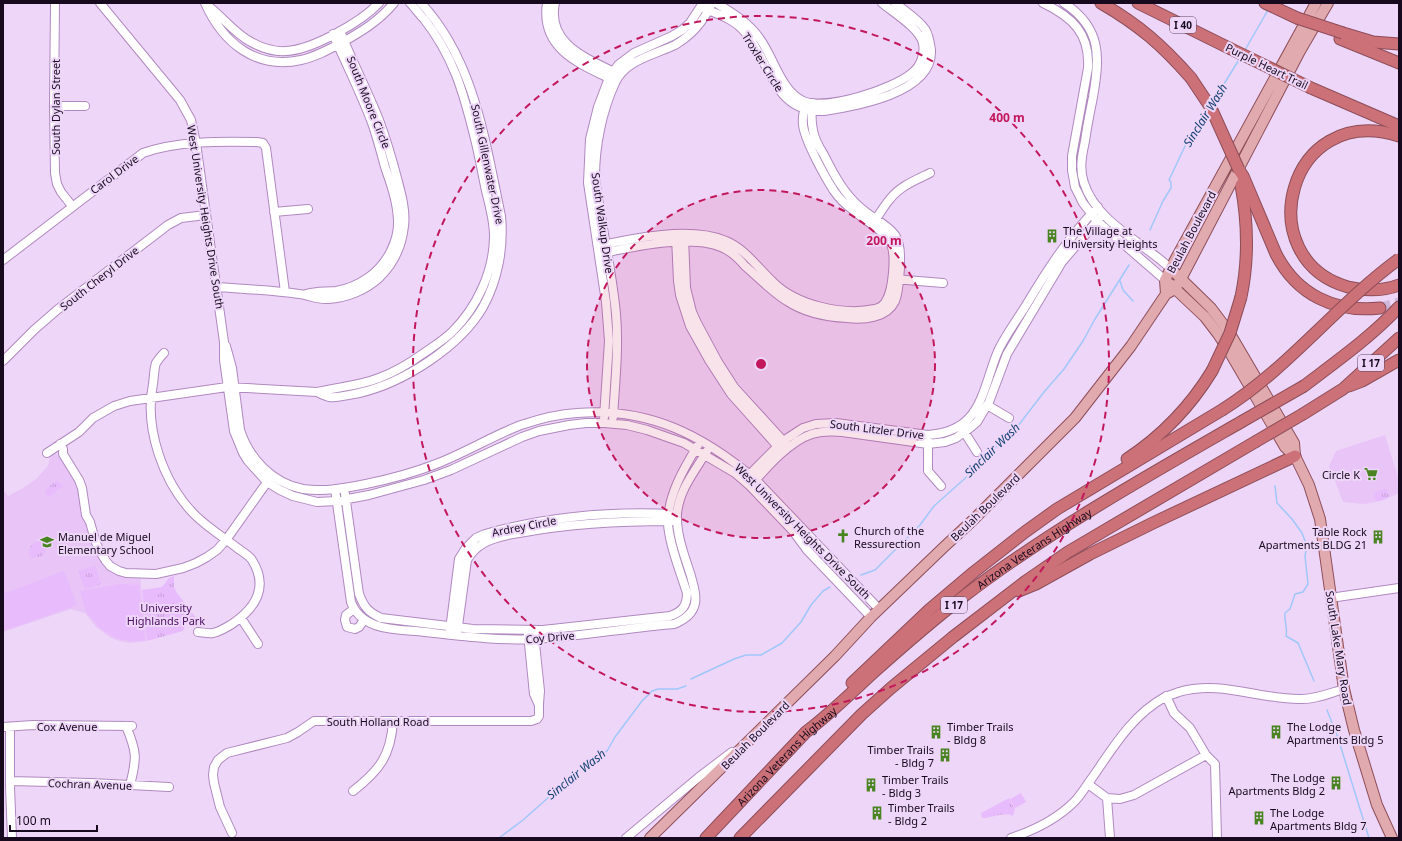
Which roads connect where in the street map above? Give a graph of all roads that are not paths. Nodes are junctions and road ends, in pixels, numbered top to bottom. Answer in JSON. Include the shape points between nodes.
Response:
{"nodes":[{"id":1,"x":55,"y":3,"type":"edge"},
{"id":2,"x":100,"y":3,"type":"edge"},
{"id":3,"x":206,"y":3,"type":"edge"},
{"id":4,"x":379,"y":3,"type":"edge"},
{"id":5,"x":394,"y":3,"type":"edge"},
{"id":6,"x":410,"y":3,"type":"edge"},
{"id":7,"x":421,"y":3,"type":"edge"},
{"id":8,"x":547,"y":3,"type":"edge"},
{"id":9,"x":555,"y":3,"type":"edge"},
{"id":10,"x":716,"y":3,"type":"edge"},
{"id":11,"x":882,"y":3,"type":"edge"},
{"id":12,"x":895,"y":3,"type":"edge"},
{"id":13,"x":1043,"y":3,"type":"edge"},
{"id":14,"x":1064,"y":3,"type":"edge"},
{"id":15,"x":1101,"y":3,"type":"edge"},
{"id":16,"x":1138,"y":3,"type":"edge"},
{"id":17,"x":1265,"y":3,"type":"edge"},
{"id":18,"x":1316,"y":3,"type":"edge"},
{"id":19,"x":1328,"y":3,"type":"edge"},
{"id":20,"x":702,"y":5,"type":"edge"},
{"id":21,"x":711,"y":7,"type":"edge"},
{"id":22,"x":336,"y":33,"type":"junction"},
{"id":23,"x":1342,"y":36,"type":"junction"},
{"id":24,"x":341,"y":43,"type":"junction"},
{"id":25,"x":1399,"y":44,"type":"edge"},
{"id":26,"x":1399,"y":63,"type":"edge"},
{"id":27,"x":615,"y":77,"type":"junction"},
{"id":28,"x":54,"y":106,"type":"junction"},
{"id":29,"x":84,"y":106,"type":"dead end"},
{"id":30,"x":809,"y":106,"type":"junction"},
{"id":31,"x":1399,"y":126,"type":"edge"},
{"id":32,"x":1399,"y":136,"type":"edge"},
{"id":33,"x":196,"y":143,"type":"junction"},
{"id":34,"x":1239,"y":170,"type":"junction"},
{"id":35,"x":930,"y":173,"type":"dead end"},
{"id":36,"x":72,"y":206,"type":"junction"},
{"id":37,"x":308,"y":209,"type":"dead end"},
{"id":38,"x":1101,"y":211,"type":"junction"},
{"id":39,"x":274,"y":212,"type":"junction"},
{"id":40,"x":1091,"y":214,"type":"junction"},
{"id":41,"x":206,"y":215,"type":"junction"},
{"id":42,"x":1097,"y":221,"type":"junction"},
{"id":43,"x":874,"y":222,"type":"junction"},
{"id":44,"x":680,"y":238,"type":"junction"},
{"id":45,"x":602,"y":249,"type":"junction"},
{"id":46,"x":4,"y":258,"type":"edge"},
{"id":47,"x":1399,"y":259,"type":"edge"},
{"id":48,"x":1171,"y":269,"type":"junction"},
{"id":49,"x":895,"y":279,"type":"junction"},
{"id":50,"x":1165,"y":280,"type":"junction"},
{"id":51,"x":1184,"y":282,"type":"junction"},
{"id":52,"x":943,"y":283,"type":"dead end"},
{"id":53,"x":1399,"y":285,"type":"edge"},
{"id":54,"x":217,"y":287,"type":"junction"},
{"id":55,"x":1170,"y":291,"type":"junction"},
{"id":56,"x":285,"y":292,"type":"junction"},
{"id":57,"x":478,"y":297,"type":"junction"},
{"id":58,"x":485,"y":302,"type":"junction"},
{"id":59,"x":1399,"y":307,"type":"edge"},
{"id":60,"x":1380,"y":308,"type":"tunnel mouth"},
{"id":61,"x":1399,"y":338,"type":"edge"},
{"id":62,"x":164,"y":353,"type":"dead end"},
{"id":63,"x":3,"y":360,"type":"edge"},
{"id":64,"x":1399,"y":360,"type":"edge"},
{"id":65,"x":231,"y":387,"type":"junction"},
{"id":66,"x":1343,"y":389,"type":"junction"},
{"id":67,"x":317,"y":392,"type":"junction"},
{"id":68,"x":150,"y":398,"type":"junction"},
{"id":69,"x":987,"y":405,"type":"junction"},
{"id":70,"x":604,"y":412,"type":"junction"},
{"id":71,"x":613,"y":413,"type":"junction"},
{"id":72,"x":1009,"y":418,"type":"dead end"},
{"id":73,"x":604,"y":423,"type":"junction"},
{"id":74,"x":613,"y":424,"type":"junction"},
{"id":75,"x":965,"y":433,"type":"junction"},
{"id":76,"x":701,"y":440,"type":"junction"},
{"id":77,"x":928,"y":440,"type":"junction"},
{"id":78,"x":60,"y":444,"type":"junction"},
{"id":79,"x":710,"y":445,"type":"junction"},
{"id":80,"x":781,"y":447,"type":"junction"},
{"id":81,"x":695,"y":449,"type":"junction"},
{"id":82,"x":977,"y":452,"type":"dead end"},
{"id":83,"x":47,"y":453,"type":"dead end"},
{"id":84,"x":705,"y":454,"type":"junction"},
{"id":85,"x":1295,"y":456,"type":"junction"},
{"id":86,"x":270,"y":478,"type":"junction"},
{"id":87,"x":750,"y":480,"type":"junction"},
{"id":88,"x":941,"y":486,"type":"dead end"},
{"id":89,"x":345,"y":488,"type":"junction"},
{"id":90,"x":335,"y":489,"type":"junction"},
{"id":91,"x":1090,"y":489,"type":"junction"},
{"id":92,"x":346,"y":499,"type":"junction"},
{"id":93,"x":336,"y":501,"type":"junction"},
{"id":94,"x":673,"y":518,"type":"junction"},
{"id":95,"x":226,"y":540,"type":"junction"},
{"id":96,"x":1399,"y":588,"type":"edge"},
{"id":97,"x":1007,"y":595,"type":"junction"},
{"id":98,"x":1330,"y":598,"type":"junction"},
{"id":99,"x":690,"y":606,"type":"junction"},
{"id":100,"x":354,"y":609,"type":"junction"},
{"id":101,"x":880,"y":609,"type":"junction"},
{"id":102,"x":871,"y":617,"type":"junction"},
{"id":103,"x":241,"y":618,"type":"junction"},
{"id":104,"x":364,"y":620,"type":"junction"},
{"id":105,"x":531,"y":630,"type":"junction"},
{"id":106,"x":454,"y":631,"type":"junction"},
{"id":107,"x":198,"y":632,"type":"dead end"},
{"id":108,"x":531,"y":639,"type":"junction"},
{"id":109,"x":258,"y":644,"type":"dead end"},
{"id":110,"x":1344,"y":689,"type":"junction"},
{"id":111,"x":1166,"y":696,"type":"junction"},
{"id":112,"x":393,"y":721,"type":"junction"},
{"id":113,"x":7,"y":727,"type":"edge"},
{"id":114,"x":806,"y":732,"type":"junction"},
{"id":115,"x":757,"y":733,"type":"junction"},
{"id":116,"x":1206,"y":755,"type":"junction"},
{"id":117,"x":1088,"y":784,"type":"junction"},
{"id":118,"x":8,"y":785,"type":"edge"},
{"id":119,"x":130,"y":785,"type":"junction"},
{"id":120,"x":169,"y":788,"type":"dead end"},
{"id":121,"x":353,"y":791,"type":"dead end"},
{"id":122,"x":1107,"y":798,"type":"junction"},
{"id":123,"x":232,"y":834,"type":"dead end"},
{"id":124,"x":12,"y":838,"type":"edge"},
{"id":125,"x":626,"y":838,"type":"edge"},
{"id":126,"x":650,"y":838,"type":"edge"},
{"id":127,"x":706,"y":838,"type":"edge"},
{"id":128,"x":740,"y":838,"type":"edge"},
{"id":129,"x":1013,"y":838,"type":"edge"},
{"id":130,"x":1110,"y":838,"type":"edge"},
{"id":131,"x":1217,"y":838,"type":"edge"},
{"id":132,"x":1392,"y":838,"type":"edge"}],
"edges":[{"from":1,"to":28,"type":"street","name":"South Dylan Street"},
{"from":2,"to":33,"type":"street","name":"West University Heights Drive South","via":[[180,100],[191,120]]},
{"from":3,"to":22,"type":"street","via":[[244,38],[270,50],[299,50]]},
{"from":3,"to":24,"type":"street","via":[[210,15],[233,43],[239,49],[262,60],[302,60]]},
{"from":4,"to":22,"type":"street","via":[[365,16]]},
{"from":5,"to":24,"type":"street","via":[[380,18]]},
{"from":6,"to":57,"type":"street","name":"South Gillenwater Drive","via":[[437,37],[452,64],[460,83],[476,145],[494,237],[489,267]]},
{"from":7,"to":58,"type":"street","name":"South Gillenwater Drive","via":[[444,32],[469,82],[501,216],[500,260]]},
{"from":8,"to":27,"type":"street","via":[[549,27],[565,54],[576,62]]},
{"from":9,"to":27,"type":"street","via":[[556,26],[566,43],[577,54]]},
{"from":10,"to":30,"type":"street","name":"Troxler Circle","via":[[755,32],[787,89]]},
{"from":11,"to":30,"type":"street","name":"Troxler Circle","via":[[913,28],[921,38],[924,49],[918,68],[912,74],[873,93]]},
{"from":12,"to":30,"type":"street","name":"Troxler Circle","via":[[921,25],[928,36],[930,58],[923,74],[914,82],[882,97],[833,110],[818,111]]},
{"from":13,"to":40,"type":"street","via":[[1068,17],[1084,39],[1087,48],[1088,68],[1072,156],[1072,170],[1075,187]]},
{"from":14,"to":38,"type":"street","via":[[1088,26],[1094,37],[1098,55],[1081,172],[1090,198]]},
{"from":15,"to":34,"type":"highway","bridge":true,"via":[[1149,35],[1191,78],[1211,108]]},
{"from":16,"to":31,"type":"highway","name":"Purple Heart Trail","number":"I 40","bridge":true,"via":[[1311,88]]},
{"from":17,"to":23,"type":"highway","bridge":true},
{"from":18,"to":48,"type":"main road","name":"Beulah Boulevard"},
{"from":19,"to":51,"type":"main road","via":[[1300,51]]},
{"from":20,"to":21,"type":"street","name":"Troxler Circle"},
{"from":20,"to":27,"type":"street","name":"South Walkup Drive","via":[[682,30],[626,58]]},
{"from":21,"to":27,"type":"street","name":"South Walkup Drive","via":[[701,23],[686,37],[633,63]]},
{"from":21,"to":30,"type":"street","name":"Troxler Circle","via":[[742,29],[786,99],[792,103]]},
{"from":22,"to":24,"type":"street","name":"South Moore Circle"},
{"from":23,"to":25,"type":"highway"},
{"from":23,"to":26,"type":"highway"},
{"from":24,"to":56,"type":"street","name":"South Moore Circle","via":[[379,120],[394,165],[405,224],[399,251],[386,271],[366,288],[350,295],[328,299]]},
{"from":27,"to":45,"type":"street","name":"South Walkup Drive","via":[[593,123],[588,155],[588,183]]},
{"from":28,"to":29,"type":"street"},
{"from":28,"to":36,"type":"street","name":"South Dylan Street","via":[[56,178],[61,192]]},
{"from":30,"to":43,"type":"street","via":[[803,125],[808,142],[834,191],[853,211]]},
{"from":32,"to":53,"type":"highway","via":[[1378,131],[1360,131],[1326,143],[1305,163],[1298,177],[1293,189],[1291,213],[1300,249],[1316,269],[1328,278],[1344,286],[1363,290],[1381,290]]},
{"from":33,"to":36,"type":"street","name":"Carol Drive","via":[[143,152]]},
{"from":33,"to":39,"type":"street","name":"Carol Drive","via":[[263,143],[266,148]]},
{"from":33,"to":41,"type":"street","name":"West University Heights Drive South"},
{"from":34,"to":60,"type":"highway","via":[[1280,261],[1294,279],[1314,296],[1334,304],[1359,309]]},
{"from":34,"to":91,"type":"highway","bridge":true,"via":[[1245,204],[1246,264],[1241,297],[1230,333],[1212,371],[1185,409],[1169,426],[1098,479]]},
{"from":35,"to":43,"type":"street","via":[[898,190]]},
{"from":36,"to":46,"type":"street","name":"Carol Drive"},
{"from":37,"to":39,"type":"street"},
{"from":38,"to":40,"type":"street","name":"South Litzler Drive"},
{"from":38,"to":42,"type":"street","name":"South Litzler Drive"},
{"from":38,"to":48,"type":"street","via":[[1128,236]]},
{"from":39,"to":56,"type":"street","name":"Carol Drive"},
{"from":40,"to":42,"type":"street"},
{"from":40,"to":77,"type":"street","name":"South Litzler Drive","via":[[1054,258],[999,350],[978,404],[969,418],[951,430]]},
{"from":41,"to":54,"type":"street","name":"West University Heights Drive South"},
{"from":41,"to":63,"type":"street","name":"South Cheryl Drive","via":[[181,218],[168,225],[57,310]]},
{"from":42,"to":50,"type":"street"},
{"from":42,"to":69,"type":"street","name":"South Litzler Drive","via":[[1062,262],[1015,339]]},
{"from":43,"to":49,"type":"street","via":[[892,249]]},
{"from":44,"to":45,"type":"street"},
{"from":44,"to":49,"type":"street","via":[[713,244],[726,250],[775,294],[818,315],[850,319],[876,317],[895,302]]},
{"from":44,"to":80,"type":"street","via":[[678,281],[690,326],[731,394]]},
{"from":45,"to":70,"type":"street","name":"South Walkup Drive","via":[[609,341]]},
{"from":45,"to":71,"type":"street","name":"South Walkup Drive","via":[[616,316]]},
{"from":47,"to":91,"type":"highway","bridge":true,"via":[[1346,303],[1279,367],[1238,400]]},
{"from":48,"to":50,"type":"main road","name":"Beulah Boulevard"},
{"from":48,"to":51,"type":"main road","name":"South Lake Mary Road"},
{"from":49,"to":52,"type":"street"},
{"from":50,"to":55,"type":"main road","name":"Beulah Boulevard"},
{"from":51,"to":55,"type":"main road"},
{"from":51,"to":85,"type":"main road","name":"South Lake Mary Road","via":[[1211,308],[1229,332],[1294,443]]},
{"from":54,"to":56,"type":"street","name":"South Moore Circle"},
{"from":54,"to":65,"type":"street","name":"West University Heights Drive South","via":[[224,360]]},
{"from":55,"to":85,"type":"main road","name":"South Lake Mary Road","via":[[1205,318],[1218,334],[1285,447]]},
{"from":55,"to":101,"type":"main road","name":"Beulah Boulevard","via":[[1075,418]]},
{"from":57,"to":58,"type":"street"},
{"from":57,"to":67,"type":"street","name":"South Gillenwater Drive","via":[[452,332],[398,370],[357,385]]},
{"from":58,"to":67,"type":"street","name":"South Gillenwater Drive","via":[[472,324],[459,337],[410,373],[376,388],[346,396],[328,396]]},
{"from":59,"to":114,"type":"highway","name":"Arizona Veterans Highway","number":"I 17","bridge":true,"via":[[1352,350],[1304,386],[1090,510],[998,571],[923,629],[823,720]]},
{"from":61,"to":66,"type":"highway","name":"Arizona Veterans Highway","number":"I 17"},
{"from":62,"to":68,"type":"street","via":[[156,363]]},
{"from":64,"to":66,"type":"highway"},
{"from":65,"to":67,"type":"street","name":"South Gillenwater Drive"},
{"from":65,"to":68,"type":"street","name":"South Gillenwater Drive"},
{"from":65,"to":86,"type":"street","name":"West University Heights Drive South","via":[[237,441],[242,453]]},
{"from":66,"to":97,"type":"highway","name":"Arizona Veterans Highway","number":"I 17","bridge":true,"via":[[1068,552]]},
{"from":68,"to":78,"type":"street","name":"South Gillenwater Drive","via":[[114,406],[93,418],[79,432]]},
{"from":68,"to":95,"type":"street","via":[[154,440],[174,488],[195,515]]},
{"from":69,"to":72,"type":"street"},
{"from":69,"to":75,"type":"street","name":"South Litzler Drive","via":[[977,422]]},
{"from":70,"to":71,"type":"street","name":"West University Heights Drive South"},
{"from":70,"to":73,"type":"street","name":"South Walkup Drive"},
{"from":70,"to":89,"type":"street","name":"West University Heights Drive South","via":[[568,414],[531,422],[436,464],[384,480]]},
{"from":71,"to":74,"type":"street","name":"South Walkup Drive"},
{"from":71,"to":76,"type":"street","name":"West University Heights Drive South","via":[[661,422]]},
{"from":73,"to":74,"type":"street","name":"West University Heights Drive South"},
{"from":73,"to":92,"type":"street","name":"West University Heights Drive South","via":[[539,430],[424,480],[398,489]]},
{"from":74,"to":81,"type":"street","name":"West University Heights Drive South","via":[[647,430]]},
{"from":75,"to":77,"type":"street","name":"South Litzler Drive","via":[[945,442]]},
{"from":75,"to":82,"type":"street"},
{"from":76,"to":79,"type":"street","name":"West University Heights Drive South"},
{"from":76,"to":81,"type":"street"},
{"from":77,"to":80,"type":"street","name":"South Litzler Drive","via":[[830,431],[804,437],[790,447]]},
{"from":77,"to":80,"type":"street","name":"South Litzler Drive","via":[[827,422],[803,428]]},
{"from":77,"to":88,"type":"street","via":[[928,471]]},
{"from":78,"to":83,"type":"street","name":"South Gillenwater Drive"},
{"from":78,"to":95,"type":"street","via":[[63,454],[79,480],[86,515],[95,540],[106,562],[114,569],[126,573],[156,574],[183,568],[196,564],[217,550]]},
{"from":79,"to":84,"type":"street"},
{"from":79,"to":87,"type":"street","name":"West University Heights Drive South","via":[[734,461]]},
{"from":80,"to":87,"type":"street","name":"South Litzler Drive"},
{"from":81,"to":84,"type":"street","name":"West University Heights Drive South"},
{"from":81,"to":94,"type":"street","via":[[671,497]]},
{"from":84,"to":87,"type":"street","name":"West University Heights Drive South"},
{"from":84,"to":94,"type":"street","via":[[685,486]]},
{"from":85,"to":97,"type":"highway","via":[[1118,540],[1036,584]]},
{"from":85,"to":98,"type":"main road","name":"South Lake Mary Road","via":[[1309,485],[1320,519]]},
{"from":86,"to":90,"type":"street","name":"West University Heights Drive South","via":[[303,489]]},
{"from":86,"to":93,"type":"street","name":"West University Heights Drive South","via":[[280,490],[298,498],[316,502]]},
{"from":86,"to":95,"type":"street"},
{"from":87,"to":101,"type":"street","name":"West University Heights Drive South"},
{"from":87,"to":102,"type":"street","name":"West University Heights Drive South","via":[[807,550]]},
{"from":89,"to":90,"type":"street","name":"West University Heights Drive South"},
{"from":89,"to":92,"type":"street","name":"Coy Drive"},
{"from":90,"to":93,"type":"street","name":"Coy Drive"},
{"from":91,"to":114,"type":"highway","via":[[1024,532],[929,610],[825,709]]},
{"from":92,"to":93,"type":"street","name":"West University Heights Drive South"},
{"from":92,"to":106,"type":"street","name":"Coy Drive","via":[[357,583],[361,599],[370,613],[381,618]]},
{"from":93,"to":100,"type":"street","name":"Coy Drive"},
{"from":94,"to":99,"type":"street","via":[[669,532]]},
{"from":94,"to":106,"type":"street","name":"Ardrey Circle","via":[[569,525],[489,540],[470,554],[467,560]]},
{"from":95,"to":103,"type":"street","via":[[251,558],[260,578],[256,600],[252,608]]},
{"from":96,"to":98,"type":"street"},
{"from":97,"to":128,"type":"highway","name":"Arizona Veterans Highway","number":"I 17","via":[[879,698]]},
{"from":98,"to":110,"type":"main road","name":"South Lake Mary Road"},
{"from":99,"to":105,"type":"street","name":"Coy Drive","via":[[670,616]]},
{"from":99,"to":108,"type":"street","name":"Coy Drive","via":[[693,610],[685,619],[674,624]]},
{"from":100,"to":104,"type":"street","name":"Coy Drive"},
{"from":100,"to":104,"type":"street","via":[[344,620],[347,627],[354,630]]},
{"from":101,"to":102,"type":"main road","name":"Beulah Boulevard"},
{"from":102,"to":115,"type":"main road","name":"Beulah Boulevard"},
{"from":103,"to":107,"type":"street","via":[[212,633]]},
{"from":103,"to":109,"type":"street"},
{"from":104,"to":106,"type":"street","name":"Coy Drive","via":[[383,628]]},
{"from":105,"to":106,"type":"street","name":"Coy Drive"},
{"from":105,"to":108,"type":"street","name":"South Holland Road"},
{"from":106,"to":108,"type":"street","name":"Coy Drive","via":[[484,638]]},
{"from":108,"to":112,"type":"street","name":"South Holland Road","via":[[540,691],[537,719]]},
{"from":110,"to":111,"type":"street","via":[[1301,699],[1217,687],[1192,688]]},
{"from":110,"to":132,"type":"main road","name":"South Lake Mary Road","via":[[1359,751],[1377,805]]},
{"from":111,"to":116,"type":"street","via":[[1174,713],[1190,728]]},
{"from":111,"to":117,"type":"street","via":[[1144,711],[1126,731]]},
{"from":112,"to":121,"type":"street","via":[[391,740],[379,768]]},
{"from":112,"to":123,"type":"street","name":"South Holland Road","via":[[314,721],[287,738],[227,753],[218,760],[213,775],[220,807]]},
{"from":113,"to":118,"type":"street"},
{"from":113,"to":119,"type":"street","name":"Cox Avenue","via":[[129,726],[135,757]]},
{"from":114,"to":127,"type":"highway","name":"Arizona Veterans Highway","number":"I 17"},
{"from":115,"to":125,"type":"street"},
{"from":115,"to":126,"type":"main road","name":"Beulah Boulevard"},
{"from":116,"to":122,"type":"street","via":[[1134,795],[1120,799]]},
{"from":116,"to":131,"type":"street","via":[[1215,764]]},
{"from":117,"to":122,"type":"street"},
{"from":117,"to":129,"type":"street","via":[[1075,802],[1056,818]]},
{"from":118,"to":119,"type":"street","name":"Cochran Avenue"},
{"from":118,"to":124,"type":"street"},
{"from":119,"to":120,"type":"street","name":"Cochran Avenue"},
{"from":122,"to":130,"type":"street"}]}
